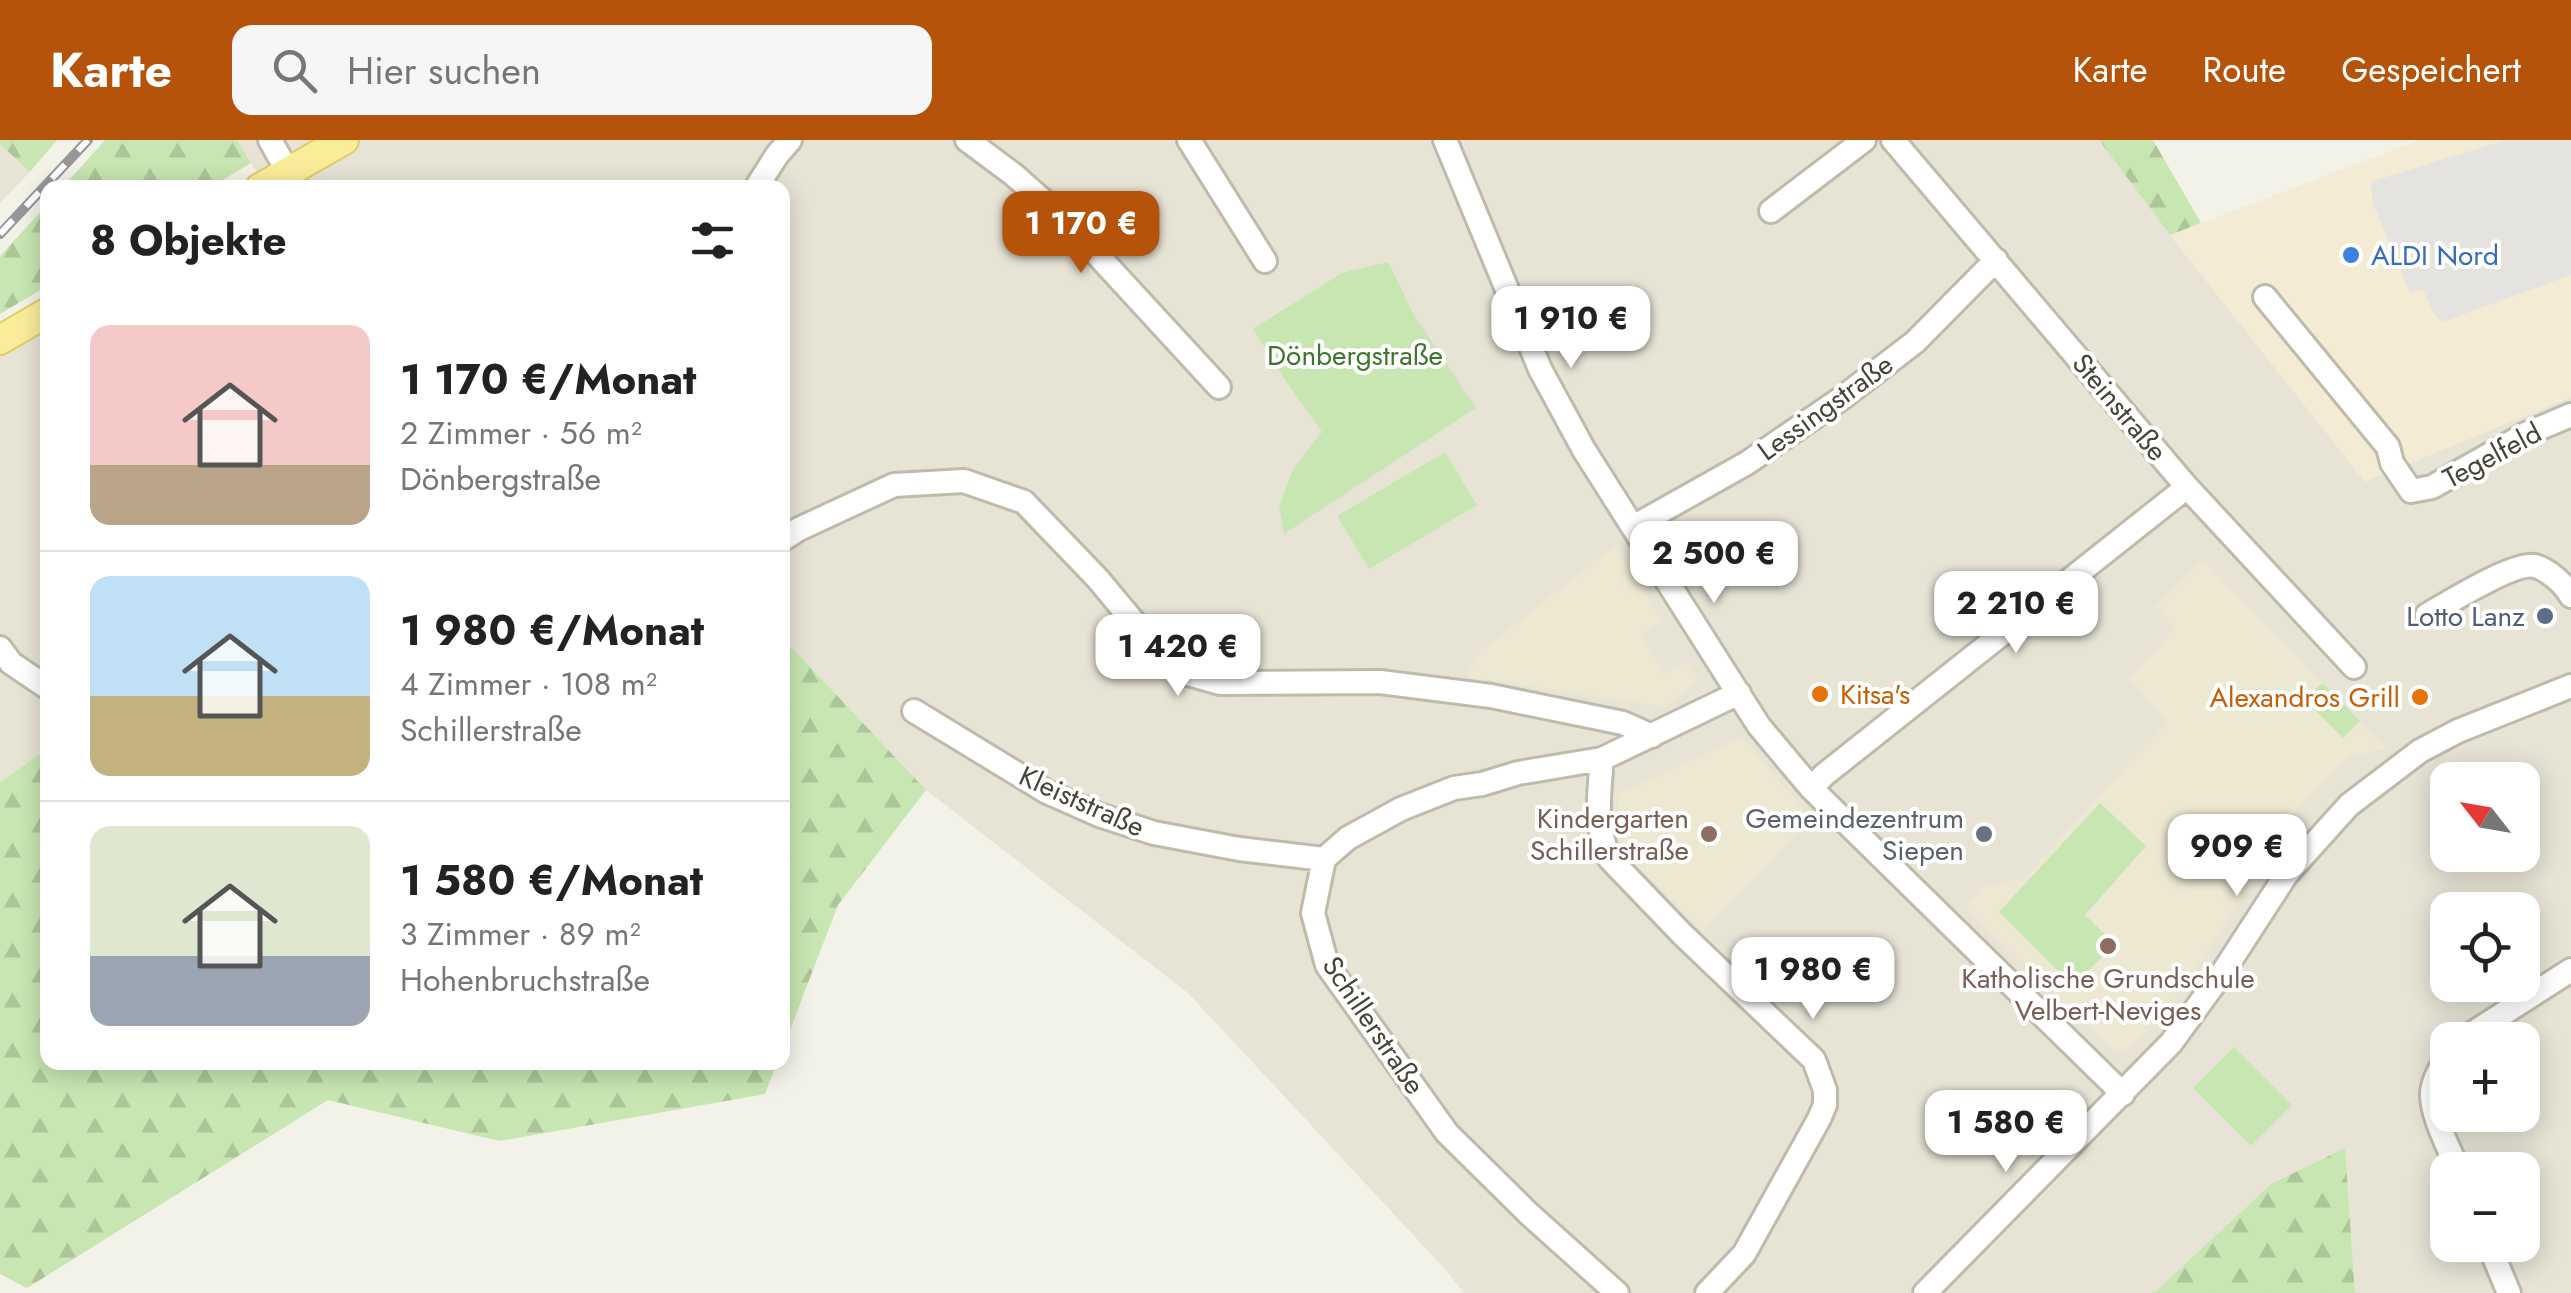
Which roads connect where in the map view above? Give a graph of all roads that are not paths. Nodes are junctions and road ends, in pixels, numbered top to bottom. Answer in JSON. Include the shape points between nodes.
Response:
{"nodes":[{"id":1,"x":270,"y":140,"type":"edge"},
{"id":2,"x":344,"y":140,"type":"edge"},
{"id":3,"x":790,"y":140,"type":"edge"},
{"id":4,"x":967,"y":140,"type":"edge"},
{"id":5,"x":1188,"y":140,"type":"edge"},
{"id":6,"x":1445,"y":140,"type":"edge"},
{"id":7,"x":1864,"y":140,"type":"edge"},
{"id":8,"x":1893,"y":140,"type":"edge"},
{"id":9,"x":288,"y":172,"type":"junction"},
{"id":10,"x":274,"y":180,"type":"edge"},
{"id":11,"x":761,"y":180,"type":"edge"},
{"id":12,"x":1770,"y":211,"type":"dead end"},
{"id":13,"x":1265,"y":260,"type":"dead end"},
{"id":14,"x":1996,"y":260,"type":"junction"},
{"id":15,"x":2265,"y":297,"type":"dead end"},
{"id":16,"x":40,"y":317,"type":"edge"},
{"id":17,"x":0,"y":340,"type":"edge"},
{"id":18,"x":1219,"y":387,"type":"dead end"},
{"id":19,"x":2571,"y":414,"type":"edge"},
{"id":20,"x":2187,"y":487,"type":"junction"},
{"id":21,"x":1633,"y":527,"type":"junction"},
{"id":22,"x":790,"y":535,"type":"edge"},
{"id":23,"x":2571,"y":596,"type":"edge"},
{"id":24,"x":2428,"y":615,"type":"dead end"},
{"id":25,"x":0,"y":648,"type":"edge"},
{"id":26,"x":2354,"y":667,"type":"dead end"},
{"id":27,"x":40,"y":683,"type":"edge"},
{"id":28,"x":2571,"y":686,"type":"edge"},
{"id":29,"x":1739,"y":694,"type":"junction"},
{"id":30,"x":914,"y":710,"type":"dead end"},
{"id":31,"x":1652,"y":736,"type":"junction"},
{"id":32,"x":1602,"y":759,"type":"junction"},
{"id":33,"x":1811,"y":788,"type":"junction"},
{"id":34,"x":1324,"y":859,"type":"junction"},
{"id":35,"x":2571,"y":970,"type":"edge"},
{"id":36,"x":2490,"y":1022,"type":"edge"},
{"id":37,"x":2123,"y":1094,"type":"junction"},
{"id":38,"x":2496,"y":1262,"type":"edge"},
{"id":39,"x":1617,"y":1293,"type":"edge"},
{"id":40,"x":1707,"y":1293,"type":"edge"},
{"id":41,"x":1925,"y":1293,"type":"edge"},
{"id":42,"x":2509,"y":1293,"type":"edge"}],
"edges":[{"from":1,"to":9,"type":"street"},
{"from":2,"to":9,"type":"main road"},
{"from":3,"to":11,"type":"street"},
{"from":4,"to":18,"type":"street","via":[[1068,223]]},
{"from":5,"to":13,"type":"street"},
{"from":6,"to":21,"type":"street","via":[[1540,369]]},
{"from":7,"to":12,"type":"street"},
{"from":8,"to":14,"type":"street","name":"Steinstraße"},
{"from":9,"to":10,"type":"main road"},
{"from":14,"to":20,"type":"street","name":"Steinstraße"},
{"from":14,"to":21,"type":"street","name":"Lessingstraße","via":[[1916,342],[1842,398],[1746,464]]},
{"from":15,"to":19,"type":"street","name":"Tegelfeld","via":[[2388,446],[2412,491],[2432,487]]},
{"from":16,"to":17,"type":"main road"},
{"from":20,"to":26,"type":"street","name":"Steinstraße"},
{"from":20,"to":33,"type":"street"},
{"from":21,"to":29,"type":"street"},
{"from":22,"to":31,"type":"street","via":[[894,485],[964,481],[1024,502],[1162,656],[1188,674],[1220,683],[1380,682],[1491,696],[1623,723]]},
{"from":23,"to":24,"type":"street","via":[[2551,574],[2526,566]]},
{"from":25,"to":27,"type":"street"},
{"from":28,"to":37,"type":"street","via":[[2420,751],[2350,805],[2286,876],[2171,1043]]},
{"from":29,"to":31,"type":"street"},
{"from":29,"to":33,"type":"street"},
{"from":30,"to":34,"type":"street","name":"Kleiststraße","via":[[1047,792],[1099,815],[1154,833]]},
{"from":31,"to":32,"type":"street"},
{"from":32,"to":34,"type":"street","via":[[1454,788],[1361,830]]},
{"from":32,"to":40,"type":"street","via":[[1599,824],[1610,859],[1814,1060],[1825,1090],[1820,1119],[1744,1254]]},
{"from":33,"to":37,"type":"street"},
{"from":34,"to":39,"type":"street","name":"Schillerstraße","via":[[1313,914],[1327,965],[1447,1132]]},
{"from":35,"to":36,"type":"street"},
{"from":37,"to":41,"type":"street"},
{"from":38,"to":42,"type":"street"}]}
